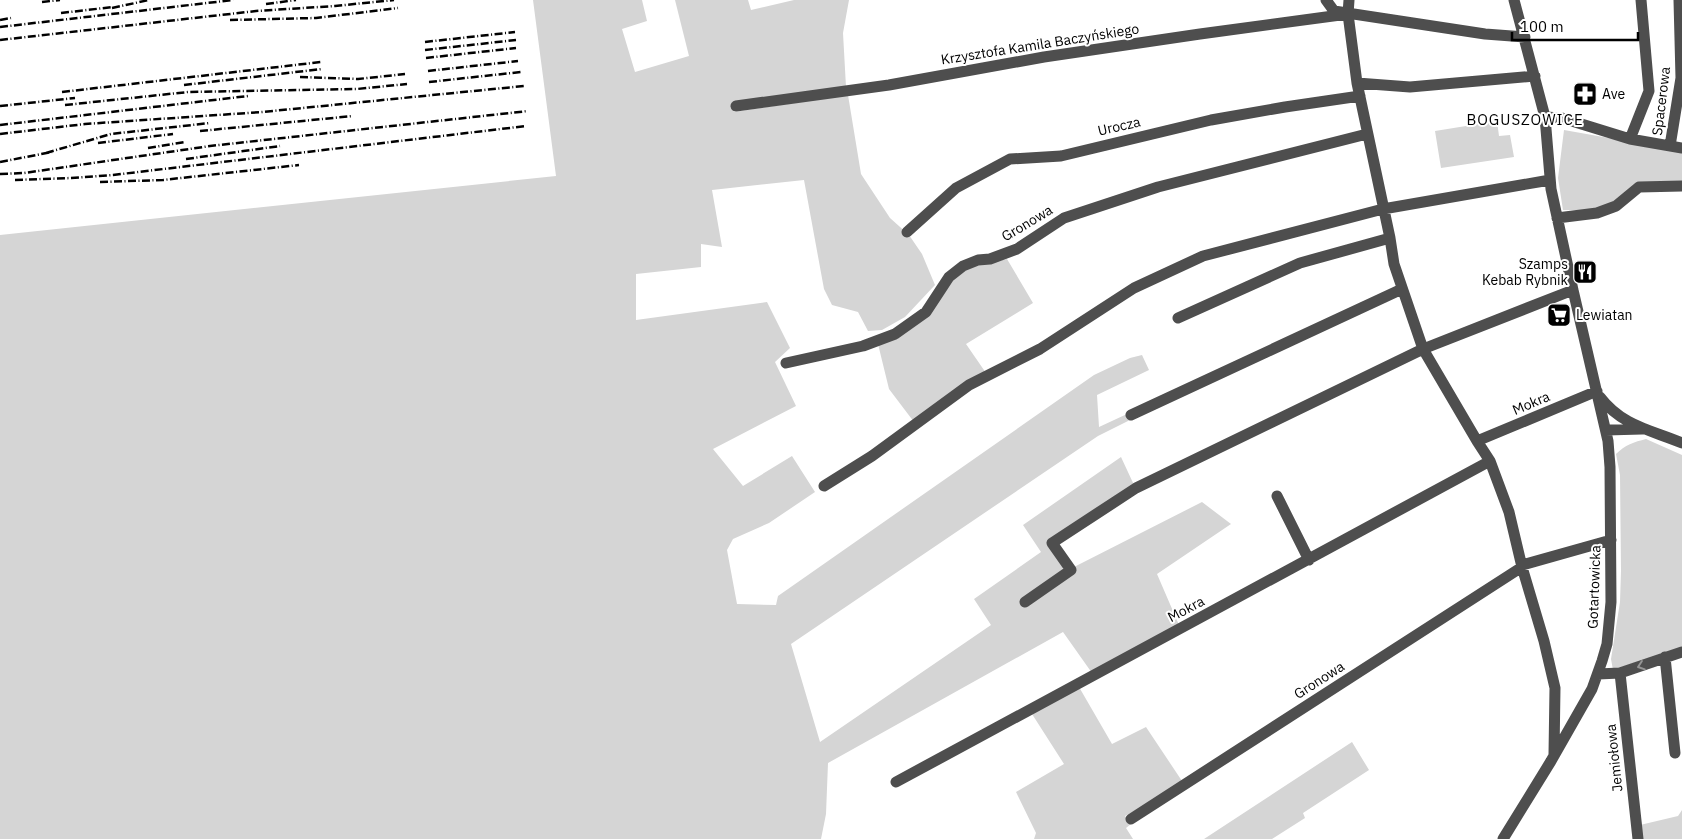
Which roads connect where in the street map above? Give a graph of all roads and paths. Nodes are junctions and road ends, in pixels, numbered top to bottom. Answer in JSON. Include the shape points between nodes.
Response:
{"nodes":[{"id":1,"x":1326,"y":0,"type":"edge"},
{"id":2,"x":1349,"y":0,"type":"edge"},
{"id":3,"x":1514,"y":0,"type":"edge"},
{"id":4,"x":1641,"y":0,"type":"edge"},
{"id":5,"x":1679,"y":0,"type":"edge"},
{"id":6,"x":1348,"y":14,"type":"junction"},
{"id":7,"x":1525,"y":37,"type":"junction"},
{"id":8,"x":1535,"y":76,"type":"junction"},
{"id":9,"x":1357,"y":83,"type":"junction"},
{"id":10,"x":1360,"y":96,"type":"junction"},
{"id":11,"x":736,"y":106,"type":"dead end"},
{"id":12,"x":1545,"y":117,"type":"junction"},
{"id":13,"x":1367,"y":134,"type":"junction"},
{"id":14,"x":1630,"y":139,"type":"junction"},
{"id":15,"x":1670,"y":146,"type":"junction"},
{"id":16,"x":1682,"y":148,"type":"edge"},
{"id":17,"x":1550,"y":180,"type":"junction"},
{"id":18,"x":1682,"y":186,"type":"edge"},
{"id":19,"x":1383,"y":209,"type":"junction"},
{"id":20,"x":1557,"y":218,"type":"junction"},
{"id":21,"x":907,"y":232,"type":"dead end"},
{"id":22,"x":1390,"y":238,"type":"junction"},
{"id":23,"x":1402,"y":289,"type":"junction"},
{"id":24,"x":1573,"y":290,"type":"junction"},
{"id":25,"x":1178,"y":318,"type":"dead end"},
{"id":26,"x":1423,"y":348,"type":"junction"},
{"id":27,"x":786,"y":363,"type":"dead end"},
{"id":28,"x":1597,"y":392,"type":"junction"},
{"id":29,"x":1131,"y":415,"type":"dead end"},
{"id":30,"x":1622,"y":418,"type":"junction"},
{"id":31,"x":1605,"y":427,"type":"junction"},
{"id":32,"x":1642,"y":429,"type":"junction"},
{"id":33,"x":1477,"y":441,"type":"junction"},
{"id":34,"x":1682,"y":443,"type":"edge"},
{"id":35,"x":1490,"y":461,"type":"junction"},
{"id":36,"x":824,"y":486,"type":"dead end"},
{"id":37,"x":1277,"y":496,"type":"dead end"},
{"id":38,"x":1611,"y":540,"type":"junction"},
{"id":39,"x":1309,"y":560,"type":"junction"},
{"id":40,"x":1522,"y":566,"type":"junction"},
{"id":41,"x":1025,"y":602,"type":"dead end"},
{"id":42,"x":1682,"y":652,"type":"edge"},
{"id":43,"x":1665,"y":657,"type":"junction"},
{"id":44,"x":1620,"y":673,"type":"junction"},
{"id":45,"x":1598,"y":674,"type":"junction"},
{"id":46,"x":1675,"y":754,"type":"dead end"},
{"id":47,"x":1554,"y":756,"type":"junction"},
{"id":48,"x":896,"y":782,"type":"dead end"},
{"id":49,"x":1131,"y":819,"type":"dead end"},
{"id":50,"x":1503,"y":839,"type":"edge"},
{"id":51,"x":1638,"y":839,"type":"edge"}],
"edges":[{"from":1,"to":6,"type":"street","via":[[1334,11]]},
{"from":2,"to":6,"type":"street"},
{"from":3,"to":7,"type":"street","name":"Gotartowicka"},
{"from":4,"to":14,"type":"street","via":[[1649,91]]},
{"from":5,"to":15,"type":"street","name":"Spacerowa","via":[[1681,78]]},
{"from":6,"to":7,"type":"street"},
{"from":6,"to":9,"type":"street"},
{"from":6,"to":11,"type":"street","name":"Krzysztofa Kamila Baczyńskiego","via":[[1044,57],[890,85]]},
{"from":7,"to":8,"type":"street","name":"Gotartowicka"},
{"from":8,"to":9,"type":"street","via":[[1410,87]]},
{"from":8,"to":12,"type":"street","name":"Gotartowicka"},
{"from":9,"to":10,"type":"street"},
{"from":10,"to":13,"type":"street"},
{"from":10,"to":21,"type":"street","name":"Urocza","via":[[1211,120],[1061,156],[1010,159],[956,188]]},
{"from":12,"to":14,"type":"street","via":[[1562,118]]},
{"from":12,"to":17,"type":"street","name":"Gotartowicka"},
{"from":13,"to":19,"type":"street"},
{"from":13,"to":27,"type":"street","name":"Gronowa","via":[[1158,187],[1064,218],[1017,249],[963,266],[949,277],[926,312],[895,334],[863,346]]},
{"from":14,"to":15,"type":"street"},
{"from":15,"to":16,"type":"street"},
{"from":17,"to":19,"type":"street"},
{"from":17,"to":20,"type":"street","name":"Gotartowicka"},
{"from":18,"to":20,"type":"street","via":[[1639,187],[1616,206],[1597,213]]},
{"from":19,"to":22,"type":"street"},
{"from":19,"to":36,"type":"street","via":[[1202,256],[1134,288],[1040,349],[957,393],[872,456]]},
{"from":20,"to":24,"type":"street","name":"Gotartowicka"},
{"from":22,"to":23,"type":"street"},
{"from":22,"to":25,"type":"street","via":[[1300,263]]},
{"from":23,"to":26,"type":"street"},
{"from":23,"to":29,"type":"street"},
{"from":24,"to":26,"type":"street"},
{"from":24,"to":28,"type":"street","name":"Gotartowicka"},
{"from":26,"to":33,"type":"street"},
{"from":26,"to":41,"type":"street","via":[[1136,488],[1052,543],[1071,570]]},
{"from":28,"to":30,"type":"street"},
{"from":28,"to":31,"type":"street","name":"Gotartowicka"},
{"from":28,"to":33,"type":"street","name":"Mokra"},
{"from":30,"to":31,"type":"street","via":[[1613,419]]},
{"from":30,"to":32,"type":"street"},
{"from":31,"to":32,"type":"street"},
{"from":31,"to":38,"type":"street","name":"Gotartowicka","via":[[1610,460]]},
{"from":32,"to":34,"type":"street"},
{"from":33,"to":35,"type":"street"},
{"from":35,"to":39,"type":"street","name":"Mokra"},
{"from":35,"to":40,"type":"street","via":[[1509,512]]},
{"from":37,"to":39,"type":"street"},
{"from":38,"to":40,"type":"street","name":"Gronowa"},
{"from":38,"to":45,"type":"street","name":"Gotartowicka","via":[[1610,620]]},
{"from":39,"to":48,"type":"street","name":"Mokra"},
{"from":40,"to":47,"type":"street","via":[[1555,688]]},
{"from":40,"to":49,"type":"street","name":"Gronowa"},
{"from":42,"to":43,"type":"street"},
{"from":43,"to":44,"type":"street","one_way":true},
{"from":43,"to":46,"type":"street"},
{"from":44,"to":45,"type":"street"},
{"from":44,"to":51,"type":"street","name":"Jemiołowa"},
{"from":45,"to":47,"type":"street","name":"Gotartowicka"},
{"from":47,"to":50,"type":"street","name":"Gotartowicka"}]}
